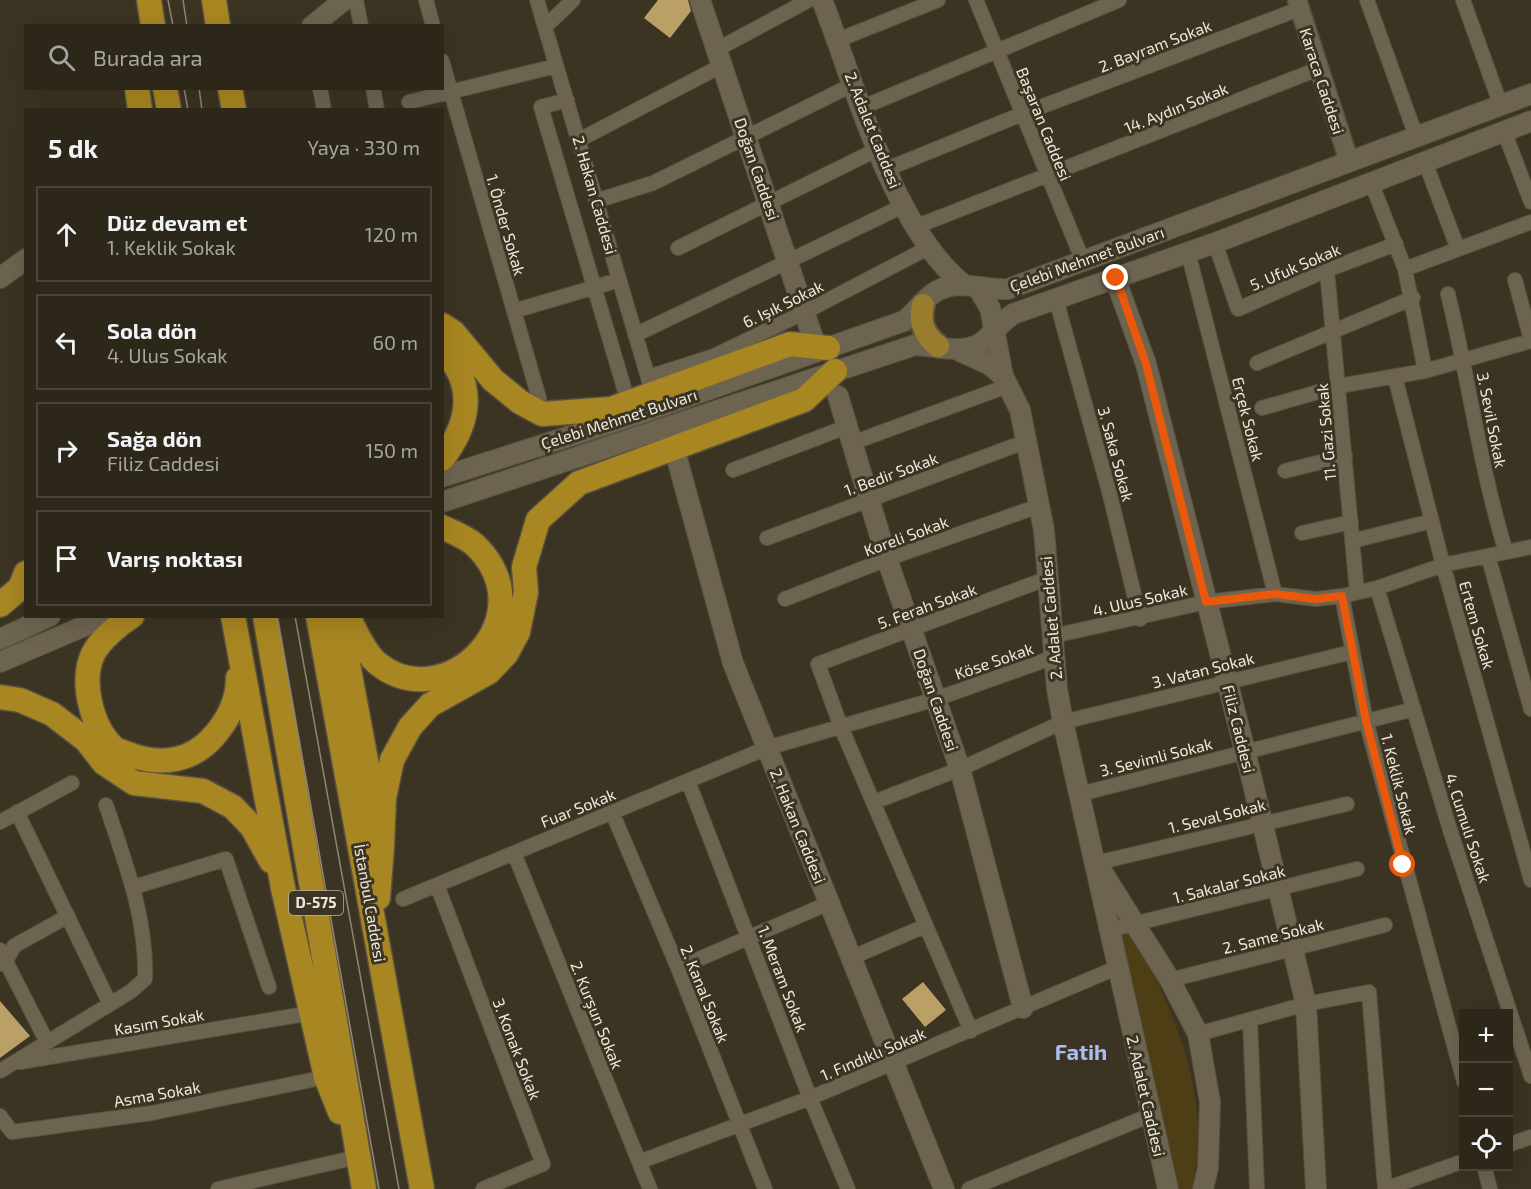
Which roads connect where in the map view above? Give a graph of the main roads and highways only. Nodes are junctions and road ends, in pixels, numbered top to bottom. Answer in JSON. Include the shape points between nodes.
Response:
{"nodes":[{"id":1,"x":143,"y":0,"type":"edge"},
{"id":2,"x":149,"y":0,"type":"edge"},
{"id":3,"x":214,"y":0,"type":"edge"},
{"id":4,"x":345,"y":0,"type":"edge"},
{"id":5,"x":700,"y":0,"type":"edge"},
{"id":6,"x":822,"y":0,"type":"edge"},
{"id":7,"x":138,"y":24,"type":"edge"},
{"id":8,"x":153,"y":24,"type":"edge"},
{"id":9,"x":219,"y":24,"type":"edge"},
{"id":10,"x":315,"y":24,"type":"edge"},
{"id":11,"x":136,"y":90,"type":"edge"},
{"id":12,"x":165,"y":90,"type":"edge"},
{"id":13,"x":1531,"y":94,"type":"edge"},
{"id":14,"x":140,"y":108,"type":"edge"},
{"id":15,"x":170,"y":108,"type":"edge"},
{"id":16,"x":1531,"y":121,"type":"edge"},
{"id":17,"x":931,"y":252,"type":"junction"},
{"id":18,"x":24,"y":260,"type":"edge"},
{"id":19,"x":0,"y":278,"type":"edge"},
{"id":20,"x":1116,"y":278,"type":"junction"},
{"id":21,"x":970,"y":286,"type":"junction"},
{"id":22,"x":927,"y":300,"type":"junction"},
{"id":23,"x":444,"y":326,"type":"edge"},
{"id":24,"x":994,"y":328,"type":"junction"},
{"id":25,"x":946,"y":348,"type":"junction"},
{"id":26,"x":444,"y":351,"type":"edge"},
{"id":27,"x":826,"y":352,"type":"junction"},
{"id":28,"x":1007,"y":380,"type":"junction"},
{"id":29,"x":838,"y":396,"type":"dead end"},
{"id":30,"x":676,"y":454,"type":"dead end"},
{"id":31,"x":444,"y":456,"type":"edge"},
{"id":32,"x":444,"y":476,"type":"edge"},
{"id":33,"x":444,"y":501,"type":"edge"},
{"id":34,"x":444,"y":528,"type":"edge"},
{"id":35,"x":24,"y":578,"type":"edge"},
{"id":36,"x":0,"y":605,"type":"edge"},
{"id":37,"x":46,"y":618,"type":"edge"},
{"id":38,"x":103,"y":618,"type":"edge"},
{"id":39,"x":130,"y":618,"type":"edge"},
{"id":40,"x":232,"y":618,"type":"edge"},
{"id":41,"x":265,"y":618,"type":"edge"},
{"id":42,"x":318,"y":618,"type":"edge"},
{"id":43,"x":339,"y":618,"type":"edge"},
{"id":44,"x":349,"y":618,"type":"edge"},
{"id":45,"x":0,"y":639,"type":"edge"},
{"id":46,"x":238,"y":649,"type":"junction"},
{"id":47,"x":0,"y":663,"type":"edge"},
{"id":48,"x":0,"y":697,"type":"edge"},
{"id":49,"x":382,"y":846,"type":"junction"},
{"id":50,"x":1096,"y":863,"type":"junction"},
{"id":51,"x":283,"y":888,"type":"junction"},
{"id":52,"x":375,"y":933,"type":"junction"},
{"id":53,"x":1023,"y":1008,"type":"road end"},
{"id":54,"x":357,"y":1156,"type":"junction"},
{"id":55,"x":364,"y":1189,"type":"edge"},
{"id":56,"x":422,"y":1189,"type":"edge"},
{"id":57,"x":944,"y":1189,"type":"edge"},
{"id":58,"x":1168,"y":1189,"type":"edge"},
{"id":59,"x":1203,"y":1189,"type":"edge"},
{"id":60,"x":1316,"y":1189,"type":"edge"}],
"edges":[{"from":1,"to":7,"type":"highway"},
{"from":2,"to":8,"type":"highway"},
{"from":3,"to":9,"type":"highway"},
{"from":4,"to":10,"type":"main road"},
{"from":5,"to":27,"type":"main road","name":"Doğan Caddesi","via":[[805,312]]},
{"from":6,"to":17,"type":"main road","name":"2. Adalet Caddesi","via":[[903,206]]},
{"from":11,"to":14,"type":"highway"},
{"from":12,"to":15,"type":"highway"},
{"from":13,"to":21,"type":"main road","name":"Çelebi Mehmet Bulvarı","via":[[1008,289]]},
{"from":16,"to":20,"type":"main road","name":"Çelebi Mehmet Bulvarı"},
{"from":17,"to":21,"type":"main road","name":"2. Adalet Caddesi"},
{"from":17,"to":22,"type":"main road","via":[[933,283]]},
{"from":18,"to":19,"type":"main road"},
{"from":20,"to":24,"type":"main road","name":"Çelebi Mehmet Bulvarı","via":[[1013,314]]},
{"from":20,"to":60,"type":"main road","name":"Filiz Caddesi","via":[[1146,364],[1306,1004]]},
{"from":21,"to":22,"type":"main road","name":"Çelebi Mehmet Bulvarı","via":[[945,287]]},
{"from":21,"to":24,"type":"main road","via":[[990,308]]},
{"from":22,"to":25,"type":"main road","via":[[921,316],[923,328],[928,338]]},
{"from":22,"to":27,"type":"main road","name":"Çelebi Mehmet Bulvarı","via":[[904,321]]},
{"from":23,"to":27,"type":"highway","via":[[493,380],[542,414],[611,409],[790,344]]},
{"from":24,"to":25,"type":"main road","name":"Çelebi Mehmet Bulvarı","via":[[984,341],[970,348]]},
{"from":24,"to":28,"type":"main road","name":"2. Adalet Caddesi"},
{"from":25,"to":27,"type":"main road","name":"Çelebi Mehmet Bulvarı","via":[[915,345]]},
{"from":25,"to":28,"type":"main road","via":[[990,365]]},
{"from":26,"to":31,"type":"highway","via":[[454,360],[465,387],[466,417],[457,440]]},
{"from":27,"to":32,"type":"main road","name":"Çelebi Mehmet Bulvarı"},
{"from":27,"to":33,"type":"main road","name":"Çelebi Mehmet Bulvarı"},
{"from":27,"to":49,"type":"highway","via":[[804,400],[579,483],[538,520],[524,567],[526,592],[518,632],[506,654],[489,672],[430,705],[410,727],[392,760],[384,798]]},
{"from":28,"to":50,"type":"main road","name":"2. Adalet Caddesi","via":[[1027,441],[1039,506],[1063,722]]},
{"from":29,"to":53,"type":"main road","name":"Doğan Caddesi","via":[[887,559],[960,770]]},
{"from":30,"to":57,"type":"main road","name":"2. Hakan Caddesi","via":[[733,663]]},
{"from":34,"to":44,"type":"highway","via":[[473,543],[493,567],[500,598],[498,623],[483,652],[454,672],[421,680],[396,675],[376,663]]},
{"from":35,"to":36,"type":"highway","via":[[20,588]]},
{"from":37,"to":45,"type":"main road"},
{"from":38,"to":47,"type":"main road"},
{"from":39,"to":46,"type":"highway","via":[[92,655],[87,689],[95,722],[115,749],[152,762],[180,759],[206,746],[224,725],[238,683]]},
{"from":40,"to":46,"type":"highway"},
{"from":41,"to":54,"type":"highway","number":"D-575"},
{"from":42,"to":52,"type":"highway","name":"İstanbul Caddesi"},
{"from":43,"to":49,"type":"highway"},
{"from":46,"to":51,"type":"highway"},
{"from":48,"to":51,"type":"highway","via":[[20,700],[52,714],[86,740],[104,763],[134,783],[203,791],[233,807],[267,851]]},
{"from":49,"to":52,"type":"highway"},
{"from":50,"to":58,"type":"main road","name":"2. Adalet Caddesi","via":[[1116,968]]},
{"from":50,"to":59,"type":"main road","name":"2. Adalet Caddesi","via":[[1170,980],[1198,1034],[1210,1102],[1208,1168]]},
{"from":51,"to":54,"type":"highway","via":[[326,1077]]},
{"from":52,"to":56,"type":"highway","name":"İstanbul Caddesi"},
{"from":54,"to":55,"type":"highway","number":"D-575"}]}
